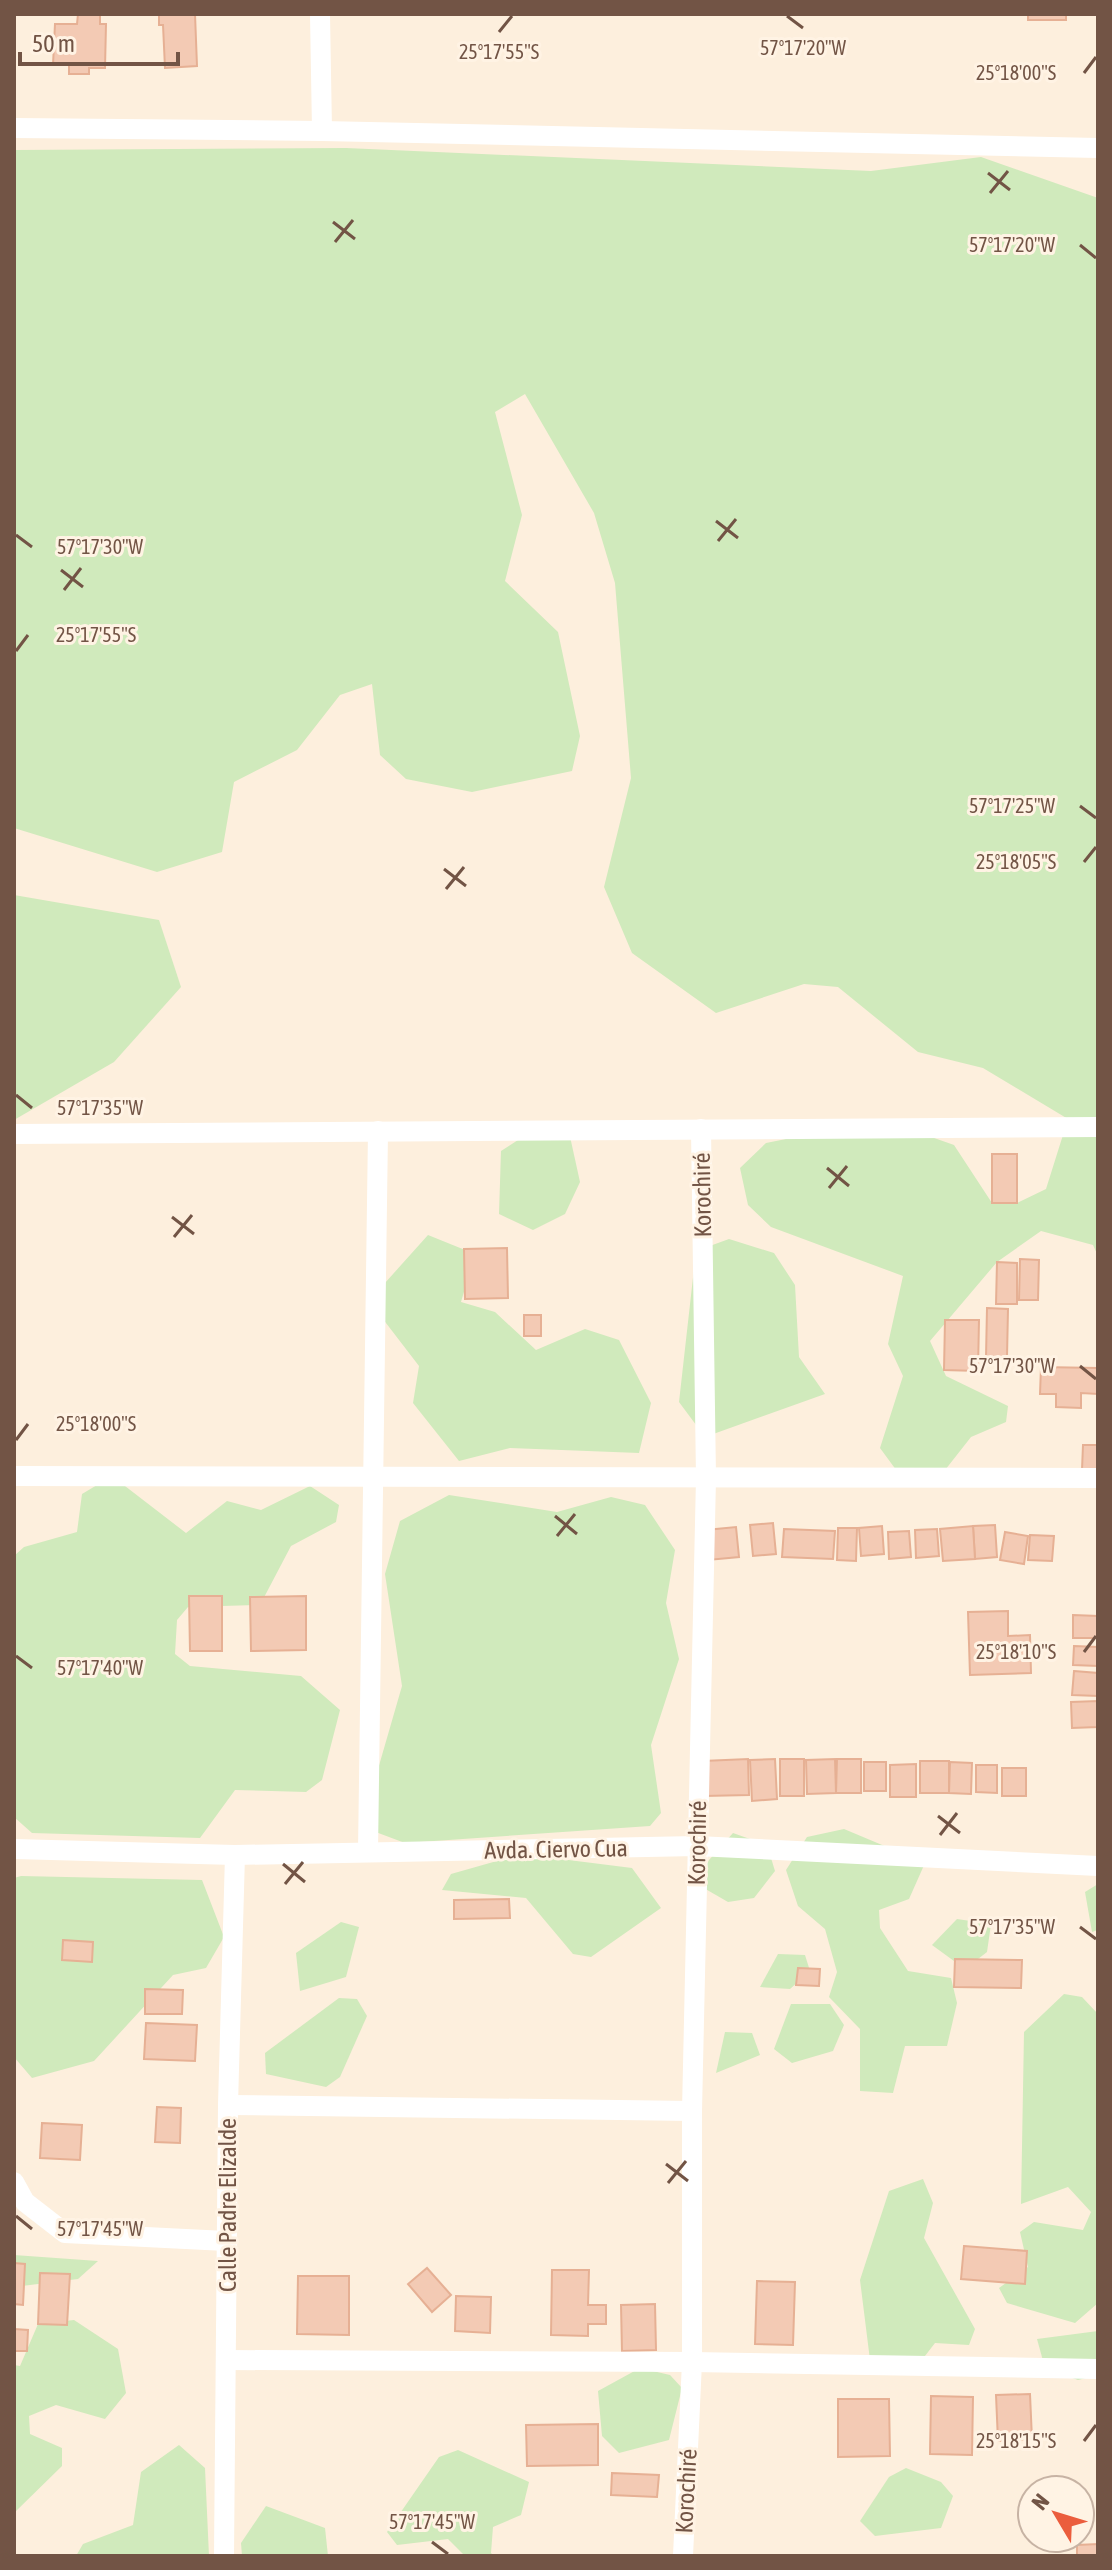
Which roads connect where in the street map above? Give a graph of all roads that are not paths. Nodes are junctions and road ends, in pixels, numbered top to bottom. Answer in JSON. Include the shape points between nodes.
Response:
{"nodes":[{"id":1,"x":320,"y":14,"type":"edge"},
{"id":2,"x":14,"y":128,"type":"edge"},
{"id":3,"x":322,"y":131,"type":"junction"},
{"id":4,"x":1098,"y":148,"type":"edge"},
{"id":5,"x":1098,"y":1127,"type":"edge"},
{"id":6,"x":701,"y":1129,"type":"junction"},
{"id":7,"x":378,"y":1131,"type":"junction"},
{"id":8,"x":14,"y":1134,"type":"edge"},
{"id":9,"x":14,"y":1476,"type":"edge"},
{"id":10,"x":372,"y":1477,"type":"junction"},
{"id":11,"x":706,"y":1478,"type":"junction"},
{"id":12,"x":1098,"y":1478,"type":"edge"},
{"id":13,"x":697,"y":1846,"type":"junction"},
{"id":14,"x":14,"y":1849,"type":"edge"},
{"id":15,"x":368,"y":1852,"type":"junction"},
{"id":16,"x":235,"y":1855,"type":"junction"},
{"id":17,"x":1098,"y":1866,"type":"edge"},
{"id":18,"x":228,"y":2105,"type":"junction"},
{"id":19,"x":692,"y":2111,"type":"junction"},
{"id":20,"x":14,"y":2182,"type":"edge"},
{"id":21,"x":226,"y":2241,"type":"junction"},
{"id":22,"x":226,"y":2360,"type":"junction"},
{"id":23,"x":692,"y":2362,"type":"junction"},
{"id":24,"x":1098,"y":2369,"type":"edge"},
{"id":25,"x":224,"y":2556,"type":"edge"},
{"id":26,"x":683,"y":2556,"type":"edge"}],
"edges":[{"from":1,"to":3,"type":"street"},
{"from":2,"to":3,"type":"street"},
{"from":3,"to":4,"type":"street"},
{"from":5,"to":6,"type":"street"},
{"from":6,"to":7,"type":"street"},
{"from":6,"to":11,"type":"street","name":"Korochiré"},
{"from":7,"to":8,"type":"street"},
{"from":7,"to":10,"type":"street"},
{"from":9,"to":10,"type":"street"},
{"from":10,"to":11,"type":"street"},
{"from":10,"to":15,"type":"street"},
{"from":11,"to":12,"type":"street"},
{"from":11,"to":13,"type":"street","name":"Korochiré"},
{"from":13,"to":15,"type":"street","name":"Avda. Ciervo Cua"},
{"from":13,"to":17,"type":"street","name":"Avda. Ciervo Cua"},
{"from":13,"to":19,"type":"street","name":"Korochiré"},
{"from":14,"to":16,"type":"street","name":"Avda. Ciervo Cua"},
{"from":15,"to":16,"type":"street","name":"Avda. Ciervo Cua"},
{"from":16,"to":18,"type":"street","name":"Calle Padre Elizalde"},
{"from":18,"to":19,"type":"street"},
{"from":18,"to":21,"type":"street","name":"Calle Padre Elizalde"},
{"from":19,"to":23,"type":"street","name":"Korochiré"},
{"from":20,"to":21,"type":"street","via":[[25,2202],[65,2233]]},
{"from":21,"to":22,"type":"street","name":"Calle Padre Elizalde"},
{"from":22,"to":23,"type":"street"},
{"from":22,"to":25,"type":"street","name":"Calle Padre Elizalde"},
{"from":23,"to":24,"type":"street"},
{"from":23,"to":26,"type":"street","name":"Korochiré"}]}
